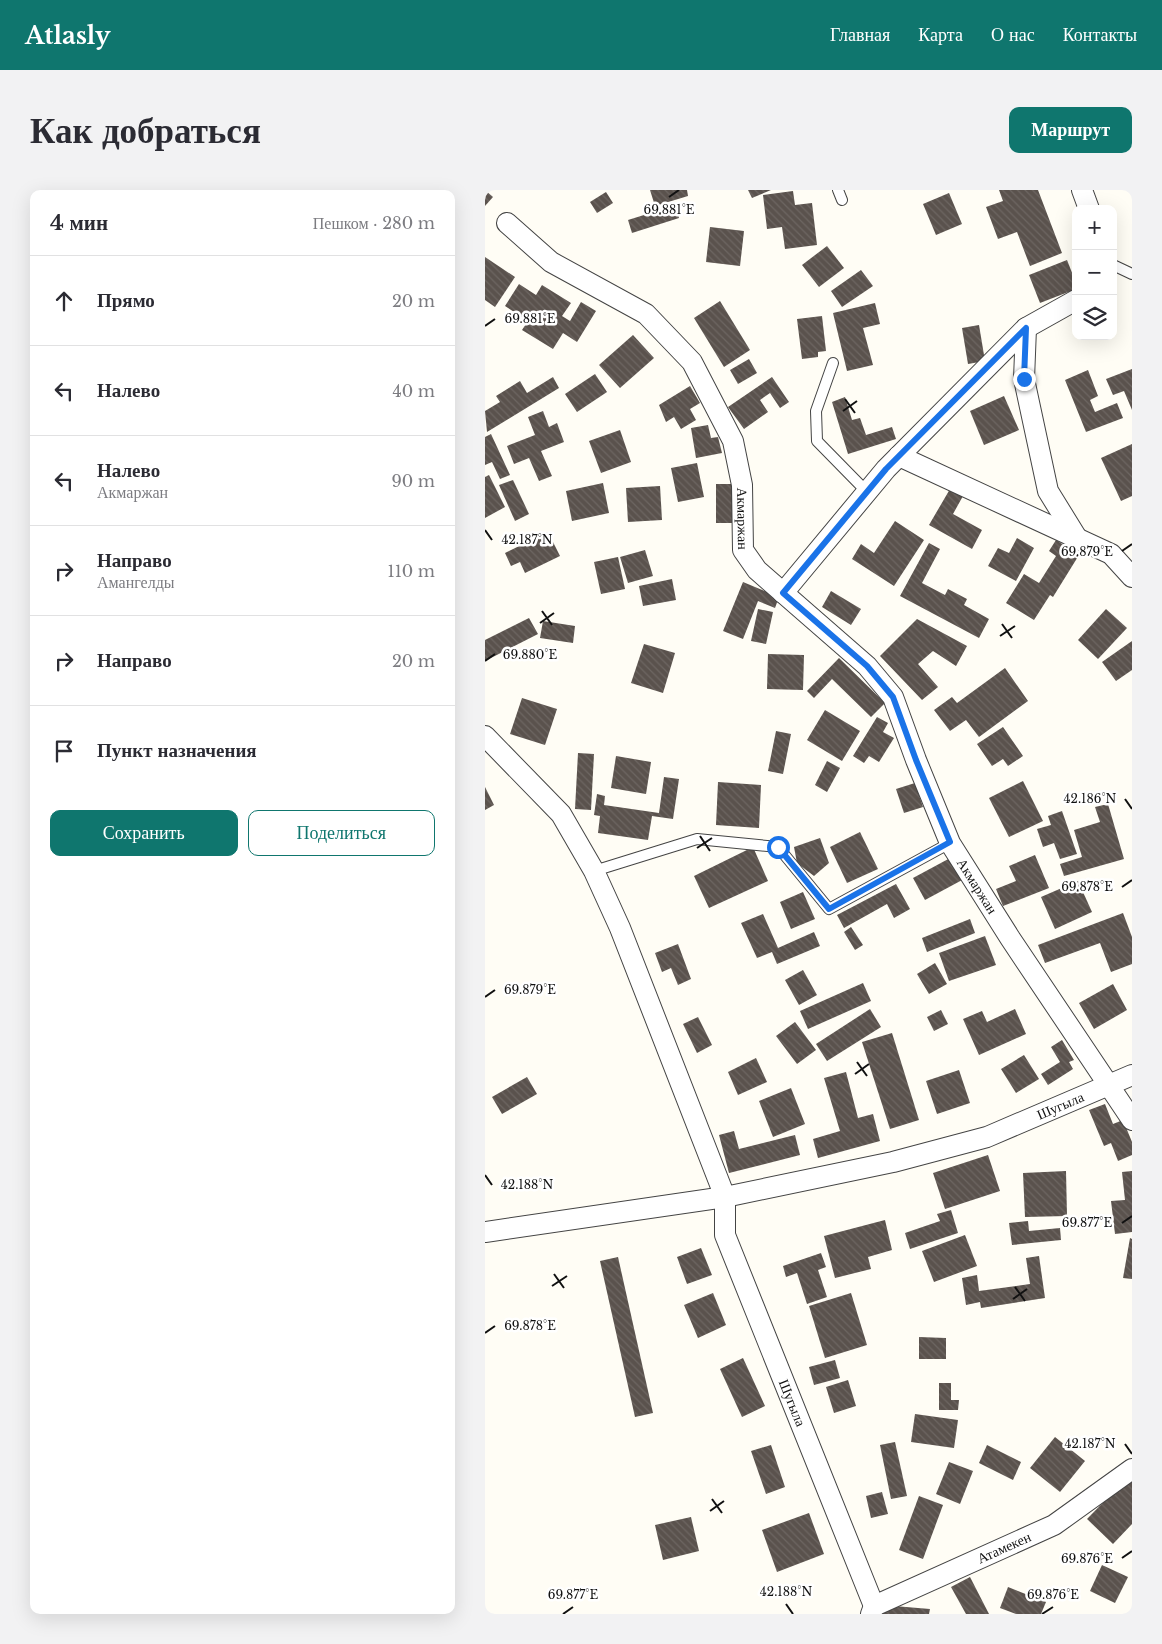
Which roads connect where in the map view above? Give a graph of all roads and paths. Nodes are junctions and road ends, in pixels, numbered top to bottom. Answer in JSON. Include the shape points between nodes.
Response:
{"nodes":[{"id":1,"x":838,"y":190,"type":"edge"},
{"id":2,"x":1082,"y":190,"type":"edge"},
{"id":3,"x":842,"y":200,"type":"dead end"},
{"id":4,"x":1088,"y":205,"type":"edge"},
{"id":5,"x":507,"y":223,"type":"dead end"},
{"id":6,"x":1117,"y":267,"type":"edge"},
{"id":7,"x":1132,"y":274,"type":"edge"},
{"id":8,"x":1072,"y":302,"type":"edge"},
{"id":9,"x":1026,"y":328,"type":"junction"},
{"id":10,"x":833,"y":363,"type":"dead end"},
{"id":11,"x":899,"y":456,"type":"junction"},
{"id":12,"x":867,"y":492,"type":"junction"},
{"id":13,"x":1077,"y":538,"type":"junction"},
{"id":14,"x":1132,"y":577,"type":"edge"},
{"id":15,"x":783,"y":593,"type":"junction"},
{"id":16,"x":485,"y":736,"type":"edge"},
{"id":17,"x":950,"y":842,"type":"junction"},
{"id":18,"x":594,"y":871,"type":"junction"},
{"id":19,"x":1132,"y":1075,"type":"edge"},
{"id":20,"x":1107,"y":1084,"type":"junction"},
{"id":21,"x":1132,"y":1120,"type":"edge"},
{"id":22,"x":725,"y":1196,"type":"junction"},
{"id":23,"x":485,"y":1232,"type":"edge"},
{"id":24,"x":1132,"y":1469,"type":"edge"},
{"id":25,"x":872,"y":1610,"type":"edge"}],
"edges":[{"from":1,"to":3,"type":"lane"},
{"from":2,"to":4,"type":"street"},
{"from":5,"to":15,"type":"street","name":"Акмаржан","via":[[551,262],[646,314],[692,362],[733,441],[742,485],[743,550],[757,570]]},
{"from":6,"to":7,"type":"lane"},
{"from":8,"to":9,"type":"street"},
{"from":9,"to":11,"type":"street"},
{"from":9,"to":13,"type":"street","via":[[1024,379],[1048,491]]},
{"from":10,"to":12,"type":"lane","via":[[816,411],[817,441]]},
{"from":11,"to":12,"type":"street"},
{"from":11,"to":13,"type":"street"},
{"from":12,"to":15,"type":"street"},
{"from":13,"to":14,"type":"street","via":[[1111,554]]},
{"from":15,"to":17,"type":"street","name":"Акмаржан","via":[[867,666],[893,697]]},
{"from":16,"to":18,"type":"street","via":[[561,814]]},
{"from":17,"to":18,"type":"lane","via":[[829,909],[778,847],[697,839]]},
{"from":17,"to":20,"type":"street","name":"Акмаржан"},
{"from":18,"to":22,"type":"street","via":[[620,928]]},
{"from":19,"to":20,"type":"street","name":"Шугыла"},
{"from":20,"to":21,"type":"street","name":"Акмаржан"},
{"from":20,"to":22,"type":"street","name":"Шугыла","via":[[987,1137],[893,1162]]},
{"from":22,"to":23,"type":"street","name":"Шугыла"},
{"from":22,"to":25,"type":"street","name":"Шугыла","via":[[725,1234]]},
{"from":24,"to":25,"type":"street","name":"Атамекен","via":[[1055,1525]]}]}
